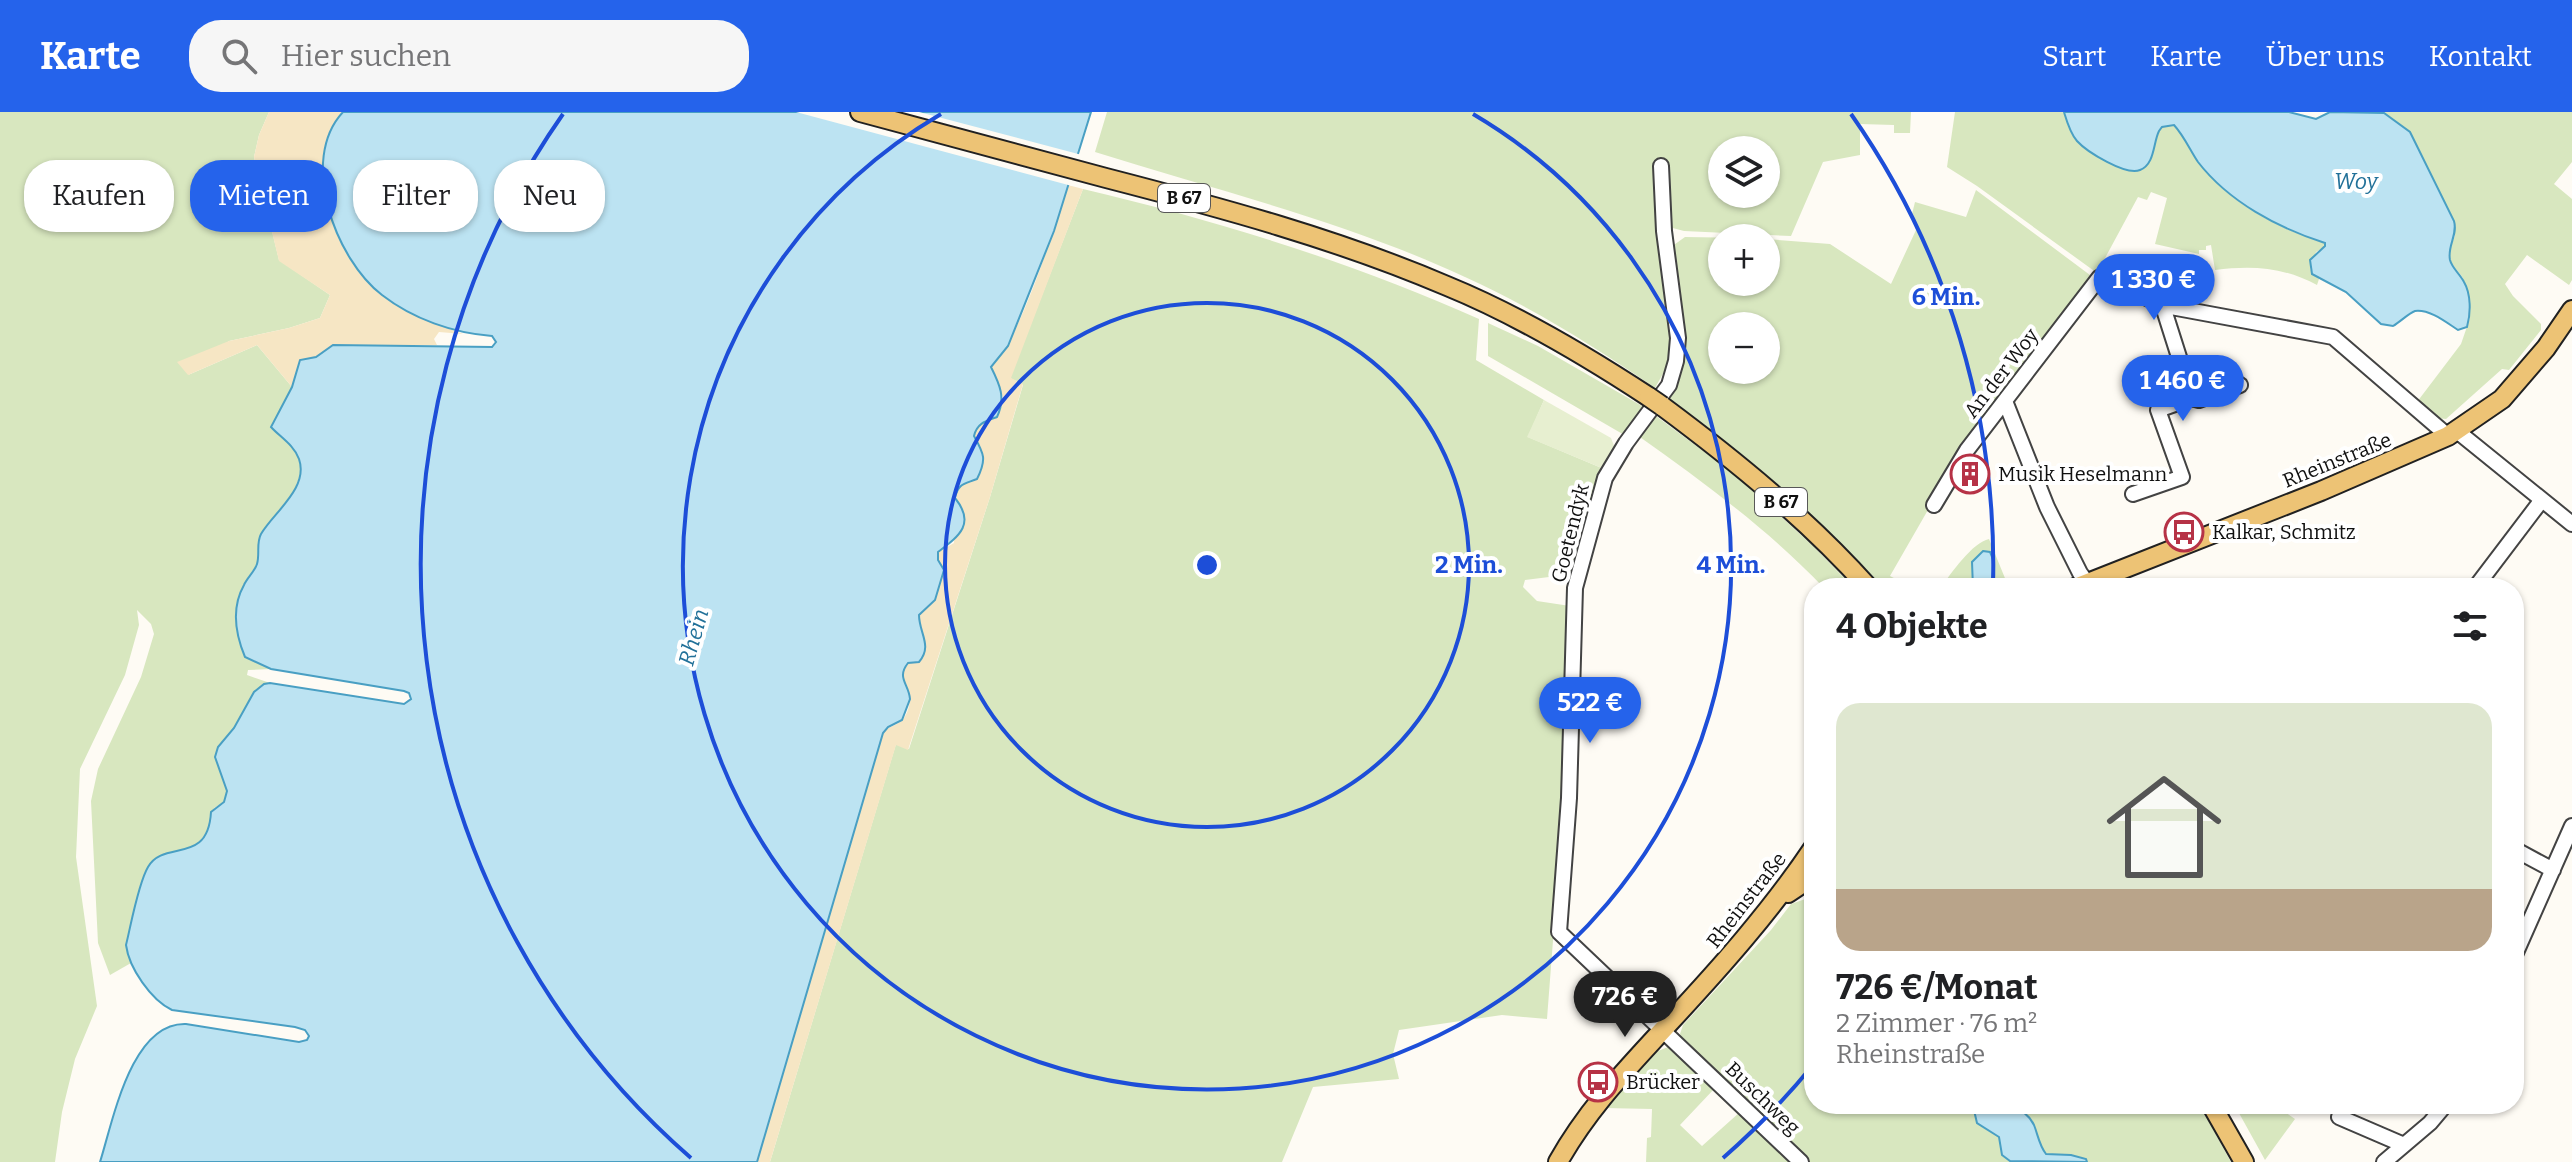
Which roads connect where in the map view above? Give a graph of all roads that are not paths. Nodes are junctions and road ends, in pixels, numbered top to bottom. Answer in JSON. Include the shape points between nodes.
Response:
{"nodes":[{"id":1,"x":860,"y":112,"type":"edge"},
{"id":2,"x":1661,"y":166,"type":"dead end"},
{"id":3,"x":2166,"y":306,"type":"junction"},
{"id":4,"x":2572,"y":310,"type":"edge"},
{"id":5,"x":2240,"y":385,"type":"dead end"},
{"id":6,"x":2192,"y":398,"type":"junction"},
{"id":7,"x":2005,"y":401,"type":"junction"},
{"id":8,"x":2452,"y":434,"type":"junction"},
{"id":9,"x":2133,"y":494,"type":"dead end"},
{"id":10,"x":2541,"y":501,"type":"junction"},
{"id":11,"x":1934,"y":505,"type":"dead end"},
{"id":12,"x":2572,"y":524,"type":"edge"},
{"id":13,"x":1859,"y":578,"type":"edge"},
{"id":14,"x":2080,"y":578,"type":"edge"},
{"id":15,"x":2104,"y":578,"type":"edge"},
{"id":16,"x":2483,"y":578,"type":"edge"},
{"id":17,"x":2572,"y":826,"type":"edge"},
{"id":18,"x":2524,"y":854,"type":"edge"},
{"id":19,"x":1804,"y":864,"type":"edge"},
{"id":20,"x":2553,"y":870,"type":"junction"},
{"id":21,"x":1804,"y":882,"type":"edge"},
{"id":22,"x":1773,"y":905,"type":"junction"},
{"id":23,"x":2524,"y":935,"type":"edge"},
{"id":24,"x":1663,"y":1030,"type":"junction"},
{"id":25,"x":2217,"y":1114,"type":"edge"},
{"id":26,"x":2438,"y":1114,"type":"edge"},
{"id":27,"x":2339,"y":1117,"type":"dead end"},
{"id":28,"x":2404,"y":1145,"type":"junction"},
{"id":29,"x":1558,"y":1162,"type":"edge"},
{"id":30,"x":1801,"y":1162,"type":"edge"},
{"id":31,"x":2244,"y":1162,"type":"edge"},
{"id":32,"x":2384,"y":1162,"type":"edge"}],
"edges":[{"from":1,"to":13,"type":"main road","number":"B 67","via":[[1266,221],[1449,286],[1604,368],[1655,402],[1774,496]]},
{"from":2,"to":24,"type":"street","name":"Goetendyk","via":[[1678,349],[1669,385],[1605,478],[1578,570],[1559,932]]},
{"from":3,"to":6,"type":"street"},
{"from":3,"to":7,"type":"street","name":"An der Woy","via":[[2099,278]]},
{"from":3,"to":8,"type":"street","name":"An der Woy","via":[[2333,337]]},
{"from":4,"to":8,"type":"main road","name":"Rheinstraße","via":[[2502,399]]},
{"from":5,"to":6,"type":"street"},
{"from":6,"to":9,"type":"street","via":[[2158,410],[2182,477]]},
{"from":7,"to":11,"type":"street","name":"An der Woy"},
{"from":7,"to":14,"type":"street"},
{"from":8,"to":10,"type":"street","name":"An der Woy"},
{"from":8,"to":15,"type":"main road","name":"Rheinstraße"},
{"from":10,"to":12,"type":"street","name":"An der Woy"},
{"from":10,"to":16,"type":"street"},
{"from":17,"to":20,"type":"street"},
{"from":18,"to":20,"type":"street"},
{"from":19,"to":22,"type":"main road","name":"Rheinstraße"},
{"from":20,"to":23,"type":"street"},
{"from":21,"to":22,"type":"main road"},
{"from":22,"to":24,"type":"main road","name":"Rheinstraße"},
{"from":24,"to":29,"type":"main road","name":"Rheinstraße","via":[[1606,1090]]},
{"from":24,"to":30,"type":"street","name":"Buschweg"},
{"from":25,"to":31,"type":"main road"},
{"from":26,"to":28,"type":"street"},
{"from":27,"to":28,"type":"street"},
{"from":28,"to":32,"type":"street"}]}
